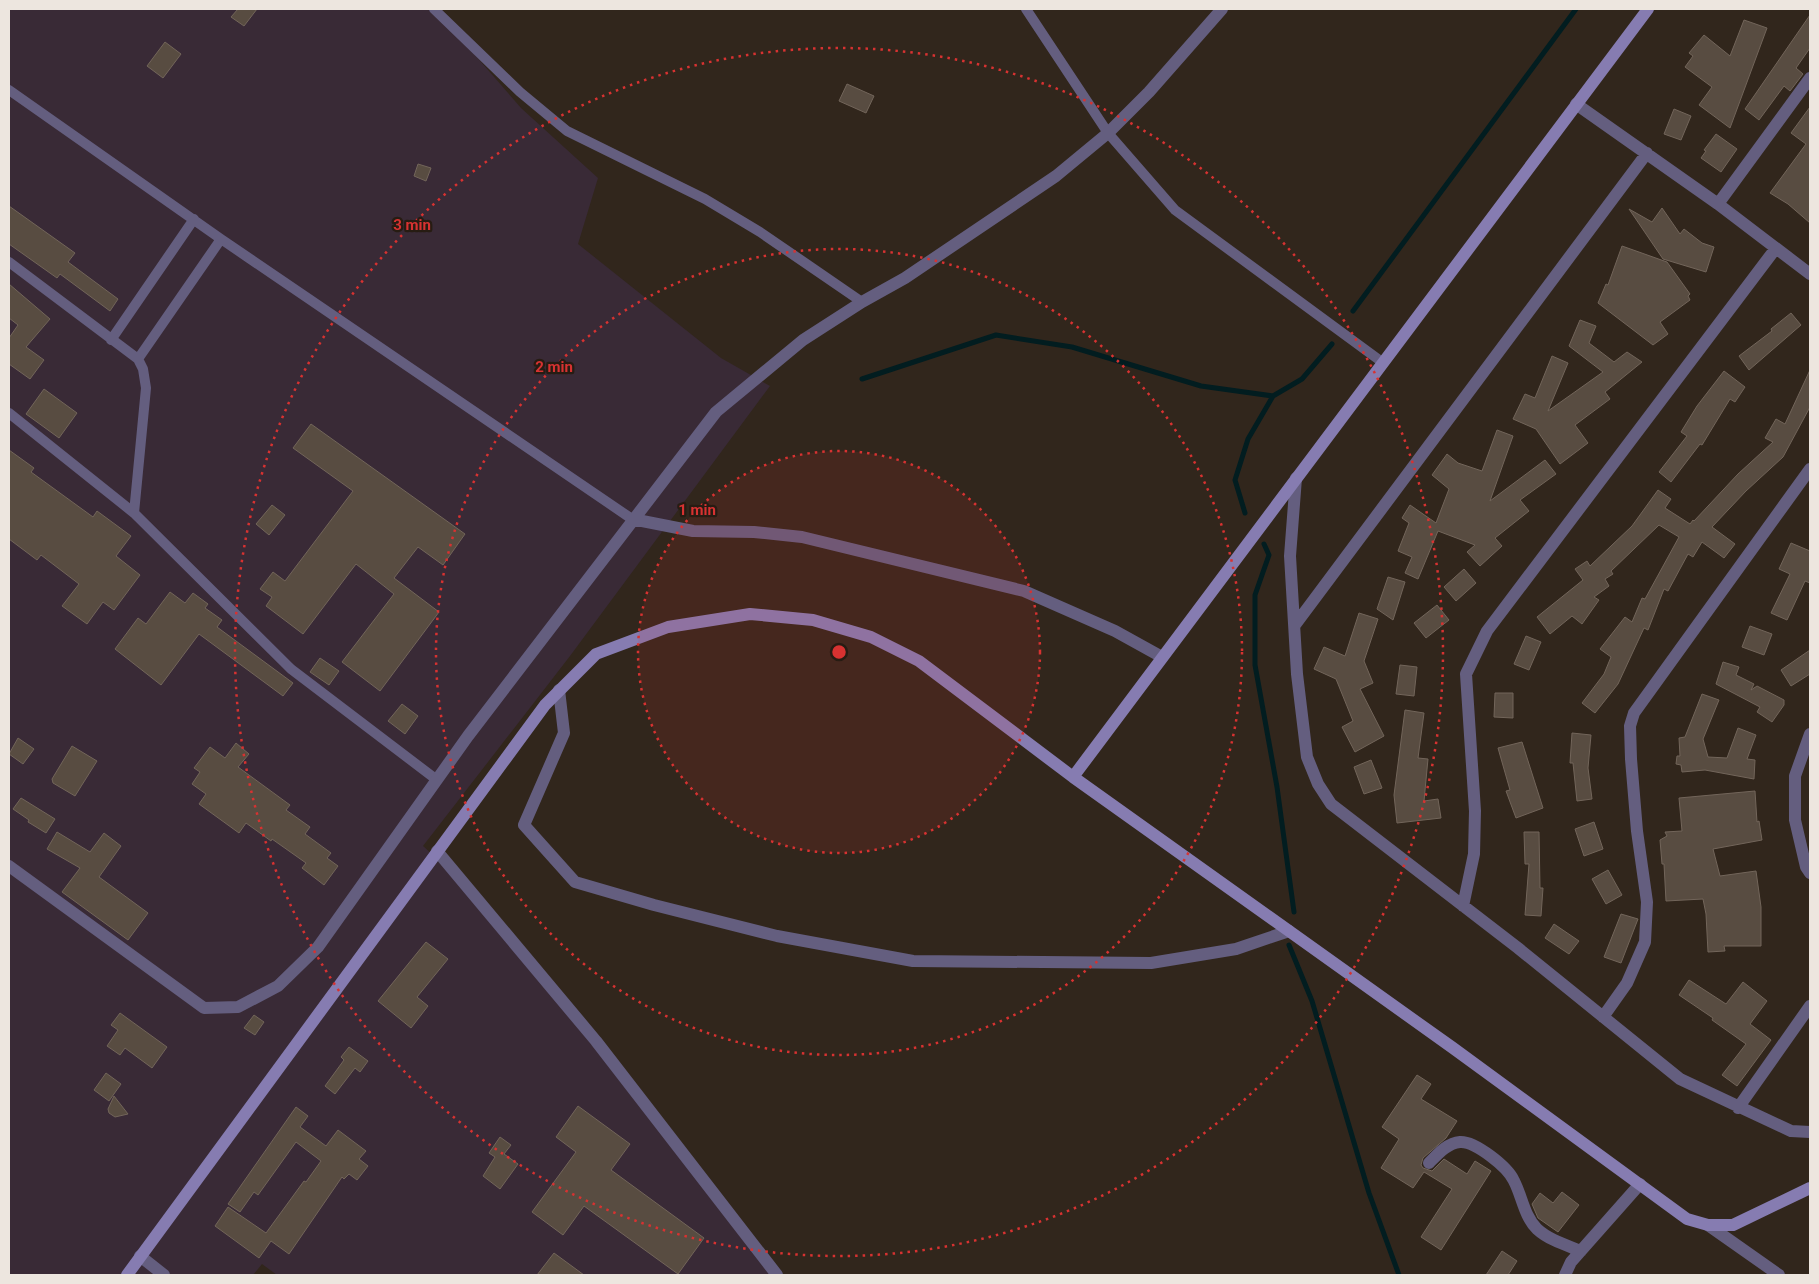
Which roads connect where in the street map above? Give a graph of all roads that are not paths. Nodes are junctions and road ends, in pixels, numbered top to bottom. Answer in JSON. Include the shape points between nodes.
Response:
{"nodes":[{"id":1,"x":434,"y":9,"type":"edge"},
{"id":2,"x":1026,"y":9,"type":"edge"},
{"id":3,"x":1222,"y":9,"type":"edge"},
{"id":4,"x":1648,"y":9,"type":"edge"},
{"id":5,"x":1810,"y":78,"type":"edge"},
{"id":6,"x":9,"y":90,"type":"edge"},
{"id":7,"x":1576,"y":104,"type":"junction"},
{"id":8,"x":1108,"y":133,"type":"junction"},
{"id":9,"x":1647,"y":153,"type":"junction"},
{"id":10,"x":1718,"y":204,"type":"junction"},
{"id":11,"x":194,"y":219,"type":"junction"},
{"id":12,"x":220,"y":239,"type":"junction"},
{"id":13,"x":1776,"y":248,"type":"junction"},
{"id":14,"x":9,"y":262,"type":"edge"},
{"id":15,"x":1810,"y":274,"type":"edge"},
{"id":16,"x":862,"y":302,"type":"junction"},
{"id":17,"x":111,"y":340,"type":"junction"},
{"id":18,"x":138,"y":359,"type":"junction"},
{"id":19,"x":1382,"y":362,"type":"junction"},
{"id":20,"x":9,"y":413,"type":"edge"},
{"id":21,"x":1810,"y":469,"type":"edge"},
{"id":22,"x":1296,"y":478,"type":"junction"},
{"id":23,"x":134,"y":513,"type":"junction"},
{"id":24,"x":632,"y":519,"type":"junction"},
{"id":25,"x":1295,"y":625,"type":"junction"},
{"id":26,"x":1162,"y":657,"type":"junction"},
{"id":27,"x":559,"y":690,"type":"junction"},
{"id":28,"x":1810,"y":734,"type":"edge"},
{"id":29,"x":1073,"y":776,"type":"junction"},
{"id":30,"x":437,"y":780,"type":"junction"},
{"id":31,"x":437,"y":850,"type":"junction"},
{"id":32,"x":9,"y":866,"type":"edge"},
{"id":33,"x":1810,"y":872,"type":"edge"},
{"id":34,"x":1463,"y":906,"type":"junction"},
{"id":35,"x":1289,"y":931,"type":"junction"},
{"id":36,"x":1810,"y":1006,"type":"edge"},
{"id":37,"x":1603,"y":1017,"type":"junction"},
{"id":38,"x":1738,"y":1108,"type":"junction"},
{"id":39,"x":1810,"y":1132,"type":"edge"},
{"id":40,"x":1429,"y":1163,"type":"dead end"},
{"id":41,"x":1640,"y":1184,"type":"junction"},
{"id":42,"x":1810,"y":1188,"type":"edge"},
{"id":43,"x":1708,"y":1225,"type":"junction"},
{"id":44,"x":1581,"y":1251,"type":"junction"},
{"id":45,"x":140,"y":1256,"type":"junction"},
{"id":46,"x":127,"y":1275,"type":"edge"},
{"id":47,"x":164,"y":1275,"type":"edge"},
{"id":48,"x":777,"y":1275,"type":"edge"},
{"id":49,"x":1565,"y":1275,"type":"edge"},
{"id":50,"x":1779,"y":1275,"type":"edge"}],
"edges":[{"from":1,"to":16,"type":"lane","via":[[520,92],[567,131],[705,199],[760,232]]},
{"from":2,"to":8,"type":"lane"},
{"from":3,"to":8,"type":"street"},
{"from":4,"to":7,"type":"street"},
{"from":5,"to":10,"type":"street"},
{"from":6,"to":11,"type":"lane"},
{"from":7,"to":9,"type":"street"},
{"from":7,"to":19,"type":"street"},
{"from":8,"to":16,"type":"street","via":[[1056,176],[905,278]]},
{"from":8,"to":19,"type":"lane","via":[[1175,210]]},
{"from":9,"to":10,"type":"street"},
{"from":9,"to":25,"type":"street"},
{"from":10,"to":13,"type":"street"},
{"from":11,"to":12,"type":"lane"},
{"from":11,"to":17,"type":"lane"},
{"from":12,"to":18,"type":"lane"},
{"from":12,"to":24,"type":"lane"},
{"from":13,"to":15,"type":"street"},
{"from":13,"to":34,"type":"street","via":[[1487,631],[1466,674],[1475,812],[1474,854]]},
{"from":14,"to":17,"type":"lane"},
{"from":16,"to":24,"type":"street","via":[[803,340],[716,412]]},
{"from":17,"to":18,"type":"lane"},
{"from":18,"to":23,"type":"lane","via":[[146,388]]},
{"from":19,"to":22,"type":"street"},
{"from":20,"to":23,"type":"lane"},
{"from":21,"to":37,"type":"street","via":[[1634,713],[1630,726],[1631,759],[1647,902],[1645,942],[1627,983]]},
{"from":22,"to":25,"type":"street","via":[[1290,556]]},
{"from":22,"to":26,"type":"street"},
{"from":23,"to":30,"type":"lane","via":[[291,669]]},
{"from":24,"to":26,"type":"street","via":[[693,531],[802,537],[1024,591],[1115,631]]},
{"from":24,"to":30,"type":"street"},
{"from":25,"to":34,"type":"street","via":[[1295,656],[1308,757],[1318,784],[1331,804]]},
{"from":26,"to":29,"type":"street"},
{"from":27,"to":29,"type":"street","via":[[596,654],[668,627],[750,614],[813,620],[871,637],[919,661]]},
{"from":27,"to":31,"type":"street"},
{"from":27,"to":35,"type":"street","via":[[564,734],[524,825],[575,882],[777,936],[913,961],[1151,963],[1236,949]]},
{"from":28,"to":33,"type":"street","via":[[1795,776],[1795,820]]},
{"from":29,"to":35,"type":"street"},
{"from":30,"to":32,"type":"street","via":[[318,947],[278,986],[238,1007],[204,1008]]},
{"from":31,"to":45,"type":"street"},
{"from":31,"to":48,"type":"street","via":[[596,1041]]},
{"from":34,"to":37,"type":"street"},
{"from":35,"to":41,"type":"street"},
{"from":36,"to":38,"type":"street"},
{"from":37,"to":38,"type":"street","via":[[1680,1079]]},
{"from":38,"to":39,"type":"street","via":[[1791,1131]]},
{"from":40,"to":44,"type":"street","via":[[1445,1148],[1460,1142],[1477,1147],[1514,1179],[1523,1207],[1536,1228],[1551,1239]]},
{"from":41,"to":43,"type":"street","via":[[1687,1219]]},
{"from":41,"to":44,"type":"street"},
{"from":42,"to":43,"type":"street","via":[[1733,1225]]},
{"from":43,"to":50,"type":"street"},
{"from":44,"to":49,"type":"street"},
{"from":45,"to":46,"type":"street"},
{"from":45,"to":47,"type":"street"}]}
